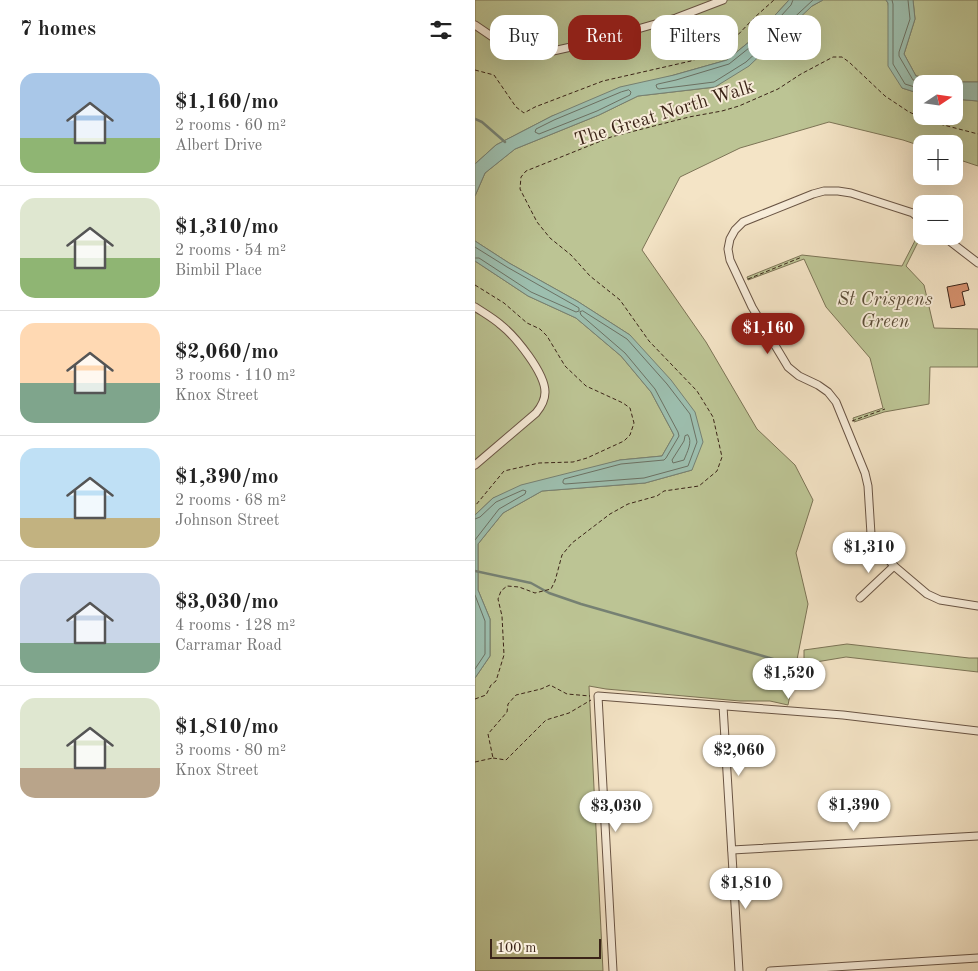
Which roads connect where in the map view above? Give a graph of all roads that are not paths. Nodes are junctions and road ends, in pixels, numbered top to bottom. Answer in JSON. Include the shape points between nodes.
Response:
{"nodes":[{"id":1,"x":723,"y":0,"type":"edge"},
{"id":2,"x":475,"y":24,"type":"edge"},
{"id":3,"x":913,"y":213,"type":"edge"},
{"id":4,"x":955,"y":245,"type":"edge"},
{"id":5,"x":978,"y":263,"type":"edge"},
{"id":6,"x":475,"y":307,"type":"edge"},
{"id":7,"x":475,"y":465,"type":"edge"},
{"id":8,"x":894,"y":566,"type":"junction"},
{"id":9,"x":860,"y":598,"type":"dead end"},
{"id":10,"x":978,"y":606,"type":"edge"},
{"id":11,"x":723,"y":706,"type":"junction"},
{"id":12,"x":978,"y":731,"type":"edge"},
{"id":13,"x":978,"y":836,"type":"edge"},
{"id":14,"x":732,"y":850,"type":"junction"},
{"id":15,"x":978,"y":958,"type":"edge"},
{"id":16,"x":613,"y":971,"type":"edge"},
{"id":17,"x":739,"y":971,"type":"edge"},
{"id":18,"x":770,"y":971,"type":"edge"}],
"edges":[{"from":1,"to":2,"type":"street","via":[[659,23],[553,51],[512,48]]},
{"from":3,"to":8,"type":"street","via":[[851,193],[824,191],[743,222],[735,230],[728,249],[752,307],[788,367],[828,392],[836,402],[865,473],[871,534]]},
{"from":4,"to":5,"type":"street"},
{"from":6,"to":7,"type":"street","via":[[502,325],[519,344],[543,378],[545,391],[543,403],[536,413]]},
{"from":8,"to":9,"type":"street"},
{"from":8,"to":10,"type":"street","via":[[927,594],[940,600]]},
{"from":11,"to":12,"type":"street","via":[[843,715]]},
{"from":11,"to":14,"type":"street"},
{"from":11,"to":16,"type":"street","via":[[598,696]]},
{"from":13,"to":14,"type":"street"},
{"from":14,"to":17,"type":"street"},
{"from":15,"to":18,"type":"street"}]}
